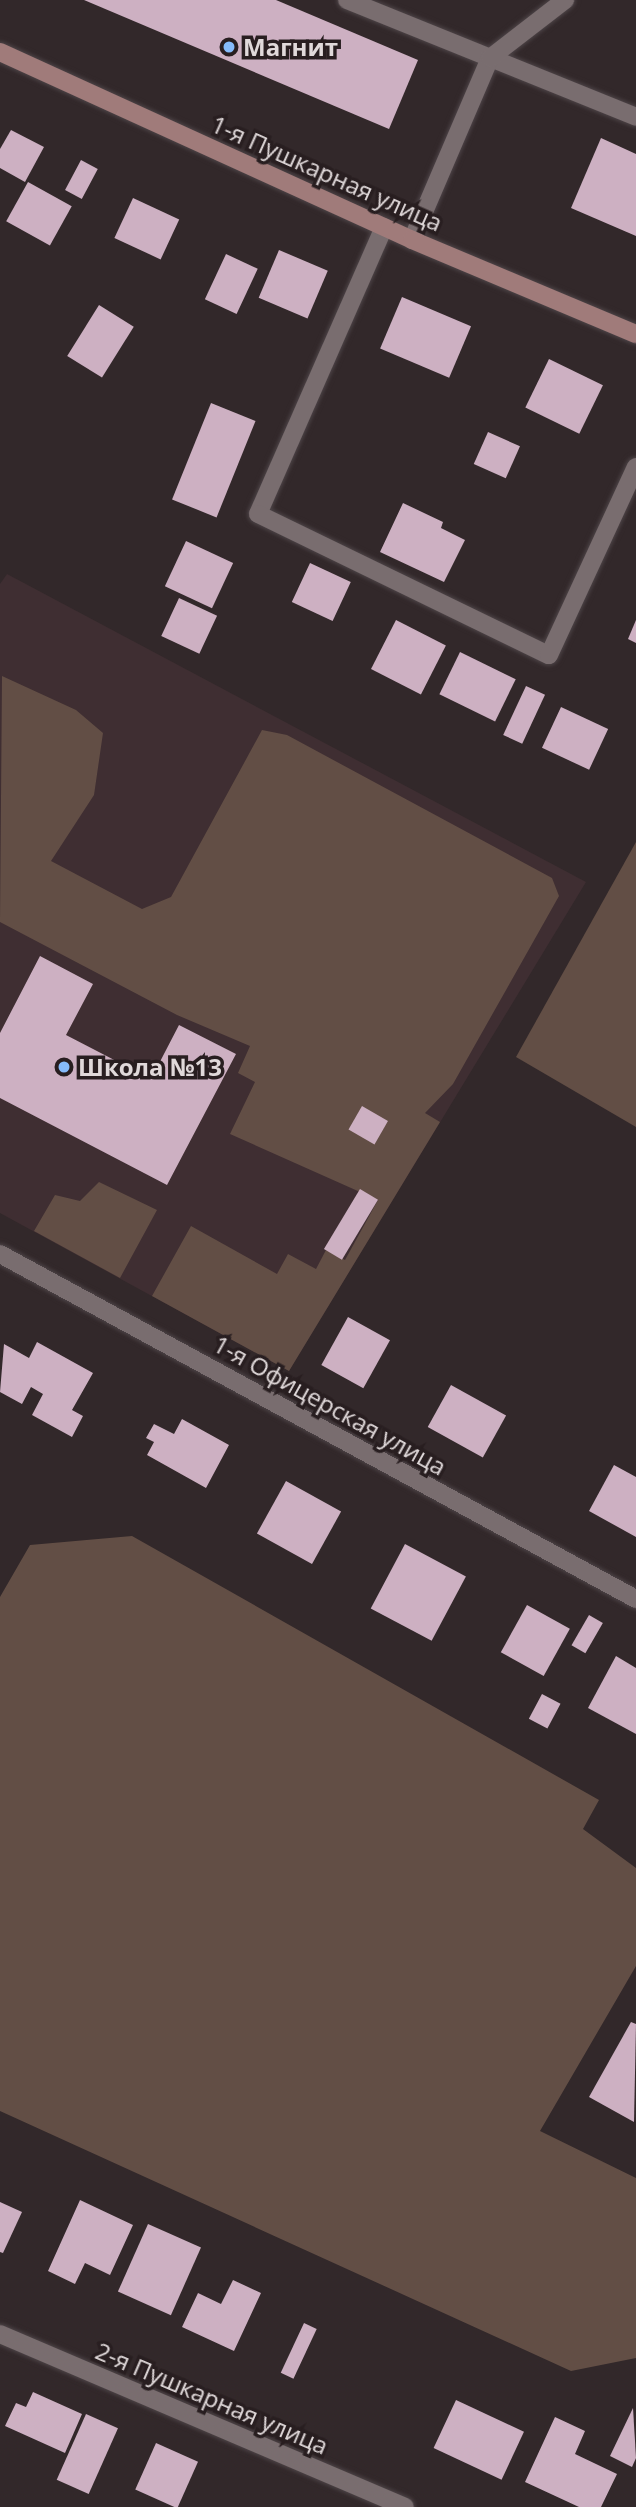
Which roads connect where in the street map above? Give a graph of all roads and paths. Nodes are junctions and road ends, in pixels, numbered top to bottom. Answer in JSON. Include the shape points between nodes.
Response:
{"nodes":[{"id":1,"x":347,"y":0,"type":"edge"},
{"id":2,"x":565,"y":0,"type":"edge"},
{"id":3,"x":0,"y":51,"type":"edge"},
{"id":4,"x":490,"y":58,"type":"junction"},
{"id":5,"x":636,"y":117,"type":"edge"},
{"id":6,"x":384,"y":227,"type":"junction"},
{"id":7,"x":412,"y":240,"type":"junction"},
{"id":8,"x":636,"y":334,"type":"edge"},
{"id":9,"x":636,"y":467,"type":"edge"},
{"id":10,"x":0,"y":1254,"type":"edge"},
{"id":11,"x":636,"y":1599,"type":"edge"},
{"id":12,"x":0,"y":2334,"type":"edge"},
{"id":13,"x":405,"y":2507,"type":"edge"}],
"edges":[{"from":1,"to":4,"type":"street"},
{"from":2,"to":4,"type":"street"},
{"from":3,"to":6,"type":"main road","name":"1-я Пушкарная улица"},
{"from":4,"to":5,"type":"street"},
{"from":4,"to":7,"type":"street"},
{"from":6,"to":7,"type":"main road","name":"1-я Пушкарная улица"},
{"from":6,"to":9,"type":"street","via":[[258,514],[549,655]]},
{"from":7,"to":8,"type":"main road","name":"1-я Пушкарная улица"},
{"from":10,"to":11,"type":"street","name":"1-я Офицерская улица"},
{"from":12,"to":13,"type":"street","name":"2-я Пушкарная улица"}]}
